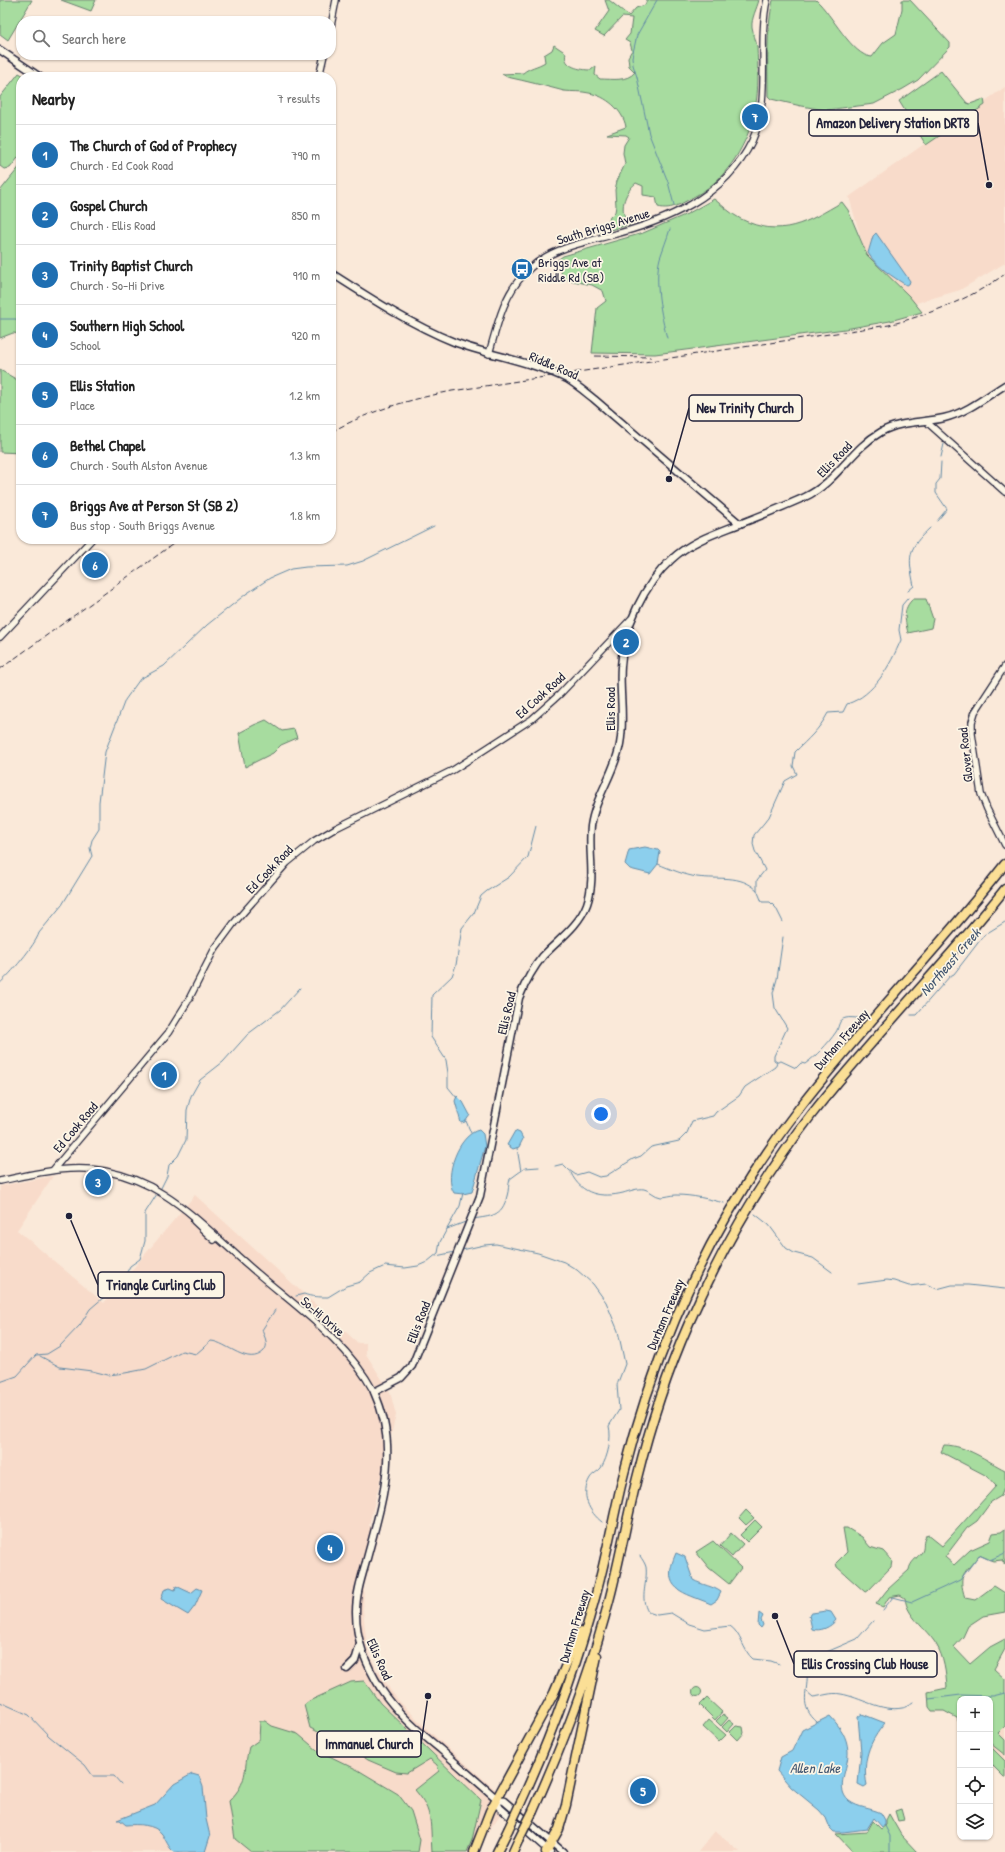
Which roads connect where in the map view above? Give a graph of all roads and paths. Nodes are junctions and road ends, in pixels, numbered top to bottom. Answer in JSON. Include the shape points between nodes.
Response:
{"nodes":[{"id":1,"x":336,"y":0,"type":"edge"},
{"id":2,"x":767,"y":0,"type":"edge"},
{"id":3,"x":333,"y":16,"type":"edge"},
{"id":4,"x":0,"y":50,"type":"edge"},
{"id":5,"x":323,"y":60,"type":"edge"},
{"id":6,"x":33,"y":72,"type":"edge"},
{"id":7,"x":320,"y":72,"type":"edge"},
{"id":8,"x":336,"y":276,"type":"edge"},
{"id":9,"x":489,"y":354,"type":"junction"},
{"id":10,"x":1005,"y":386,"type":"edge"},
{"id":11,"x":928,"y":421,"type":"junction"},
{"id":12,"x":1005,"y":492,"type":"edge"},
{"id":13,"x":740,"y":524,"type":"junction"},
{"id":14,"x":87,"y":544,"type":"edge"},
{"id":15,"x":631,"y":619,"type":"junction"},
{"id":16,"x":0,"y":637,"type":"edge"},
{"id":17,"x":1005,"y":666,"type":"edge"},
{"id":18,"x":1005,"y":844,"type":"edge"},
{"id":19,"x":1005,"y":864,"type":"edge"},
{"id":20,"x":1005,"y":889,"type":"edge"},
{"id":21,"x":53,"y":1170,"type":"junction"},
{"id":22,"x":0,"y":1181,"type":"edge"},
{"id":23,"x":374,"y":1392,"type":"junction"},
{"id":24,"x":606,"y":1556,"type":"junction"},
{"id":25,"x":609,"y":1599,"type":"junction"},
{"id":26,"x":360,"y":1644,"type":"junction"},
{"id":27,"x":347,"y":1669,"type":"dead end"},
{"id":28,"x":496,"y":1799,"type":"junction"},
{"id":29,"x":552,"y":1842,"type":"junction"},
{"id":30,"x":548,"y":1851,"type":"edge"},
{"id":31,"x":474,"y":1852,"type":"edge"},
{"id":32,"x":497,"y":1852,"type":"edge"},
{"id":33,"x":513,"y":1852,"type":"edge"},
{"id":34,"x":563,"y":1852,"type":"edge"}],
"edges":[{"from":1,"to":3,"type":"street"},
{"from":2,"to":9,"type":"street","name":"South Briggs Avenue","via":[[763,28],[760,115],[752,140],[734,169],[722,183],[705,196],[670,216],[637,229],[565,247],[537,262],[520,278],[508,297]]},
{"from":4,"to":6,"type":"main road"},
{"from":5,"to":7,"type":"street"},
{"from":8,"to":9,"type":"main road","name":"Riddle Road","via":[[428,330]]},
{"from":9,"to":13,"type":"main road","name":"Riddle Road","via":[[543,369],[574,384]]},
{"from":10,"to":11,"type":"main road","name":"Ellis Road","via":[[966,410],[946,418]]},
{"from":11,"to":12,"type":"street"},
{"from":11,"to":13,"type":"main road","name":"Ellis Road","via":[[900,424],[880,432],[862,446],[827,484],[817,491]]},
{"from":13,"to":15,"type":"main road","name":"Ellis Road","via":[[702,539],[673,558],[658,572]]},
{"from":14,"to":16,"type":"street"},
{"from":15,"to":21,"type":"street","name":"Ed Cook Road","via":[[560,694],[532,719],[463,765],[320,838],[287,863],[234,923],[214,950],[168,1033]]},
{"from":15,"to":23,"type":"main road","name":"Ellis Road","via":[[620,667],[623,725],[620,746],[596,803],[591,826],[591,886],[587,905],[572,927],[543,956],[525,982],[480,1196],[412,1366],[401,1378]]},
{"from":17,"to":18,"type":"street","name":"Glover Road","via":[[975,712],[972,722],[981,794]]},
{"from":19,"to":24,"type":"highway","name":"Durham Freeway","via":[[814,1090],[772,1145],[731,1208],[684,1300],[653,1377],[628,1456]]},
{"from":20,"to":25,"type":"highway","name":"Durham Freeway","via":[[816,1109],[776,1164],[730,1239],[688,1325],[659,1401],[637,1479]]},
{"from":21,"to":22,"type":"street","name":"So-Hi Drive"},
{"from":21,"to":23,"type":"street","name":"So-Hi Drive","via":[[68,1168],[104,1171],[136,1180],[164,1195],[341,1346],[360,1369]]},
{"from":23,"to":26,"type":"main road","name":"Ellis Road","via":[[384,1421],[388,1465],[381,1505],[356,1599]]},
{"from":24,"to":28,"type":"highway","via":[[563,1675]]},
{"from":24,"to":32,"type":"highway","name":"Durham Freeway","bridge":true,"via":[[568,1686],[521,1802]]},
{"from":25,"to":29,"type":"highway","via":[[566,1805]]},
{"from":25,"to":33,"type":"highway","name":"Durham Freeway","bridge":true,"via":[[574,1709],[533,1811]]},
{"from":26,"to":27,"type":"main road","via":[[355,1661]]},
{"from":26,"to":28,"type":"main road","name":"Ellis Road","via":[[372,1674],[400,1713]]},
{"from":28,"to":29,"type":"main road","name":"Ellis Road","via":[[504,1801]]},
{"from":28,"to":30,"type":"main road","name":"Ellis Road","via":[[500,1806]]},
{"from":28,"to":31,"type":"highway"},
{"from":29,"to":30,"type":"highway"},
{"from":29,"to":34,"type":"main road","name":"Ellis Road"}]}
